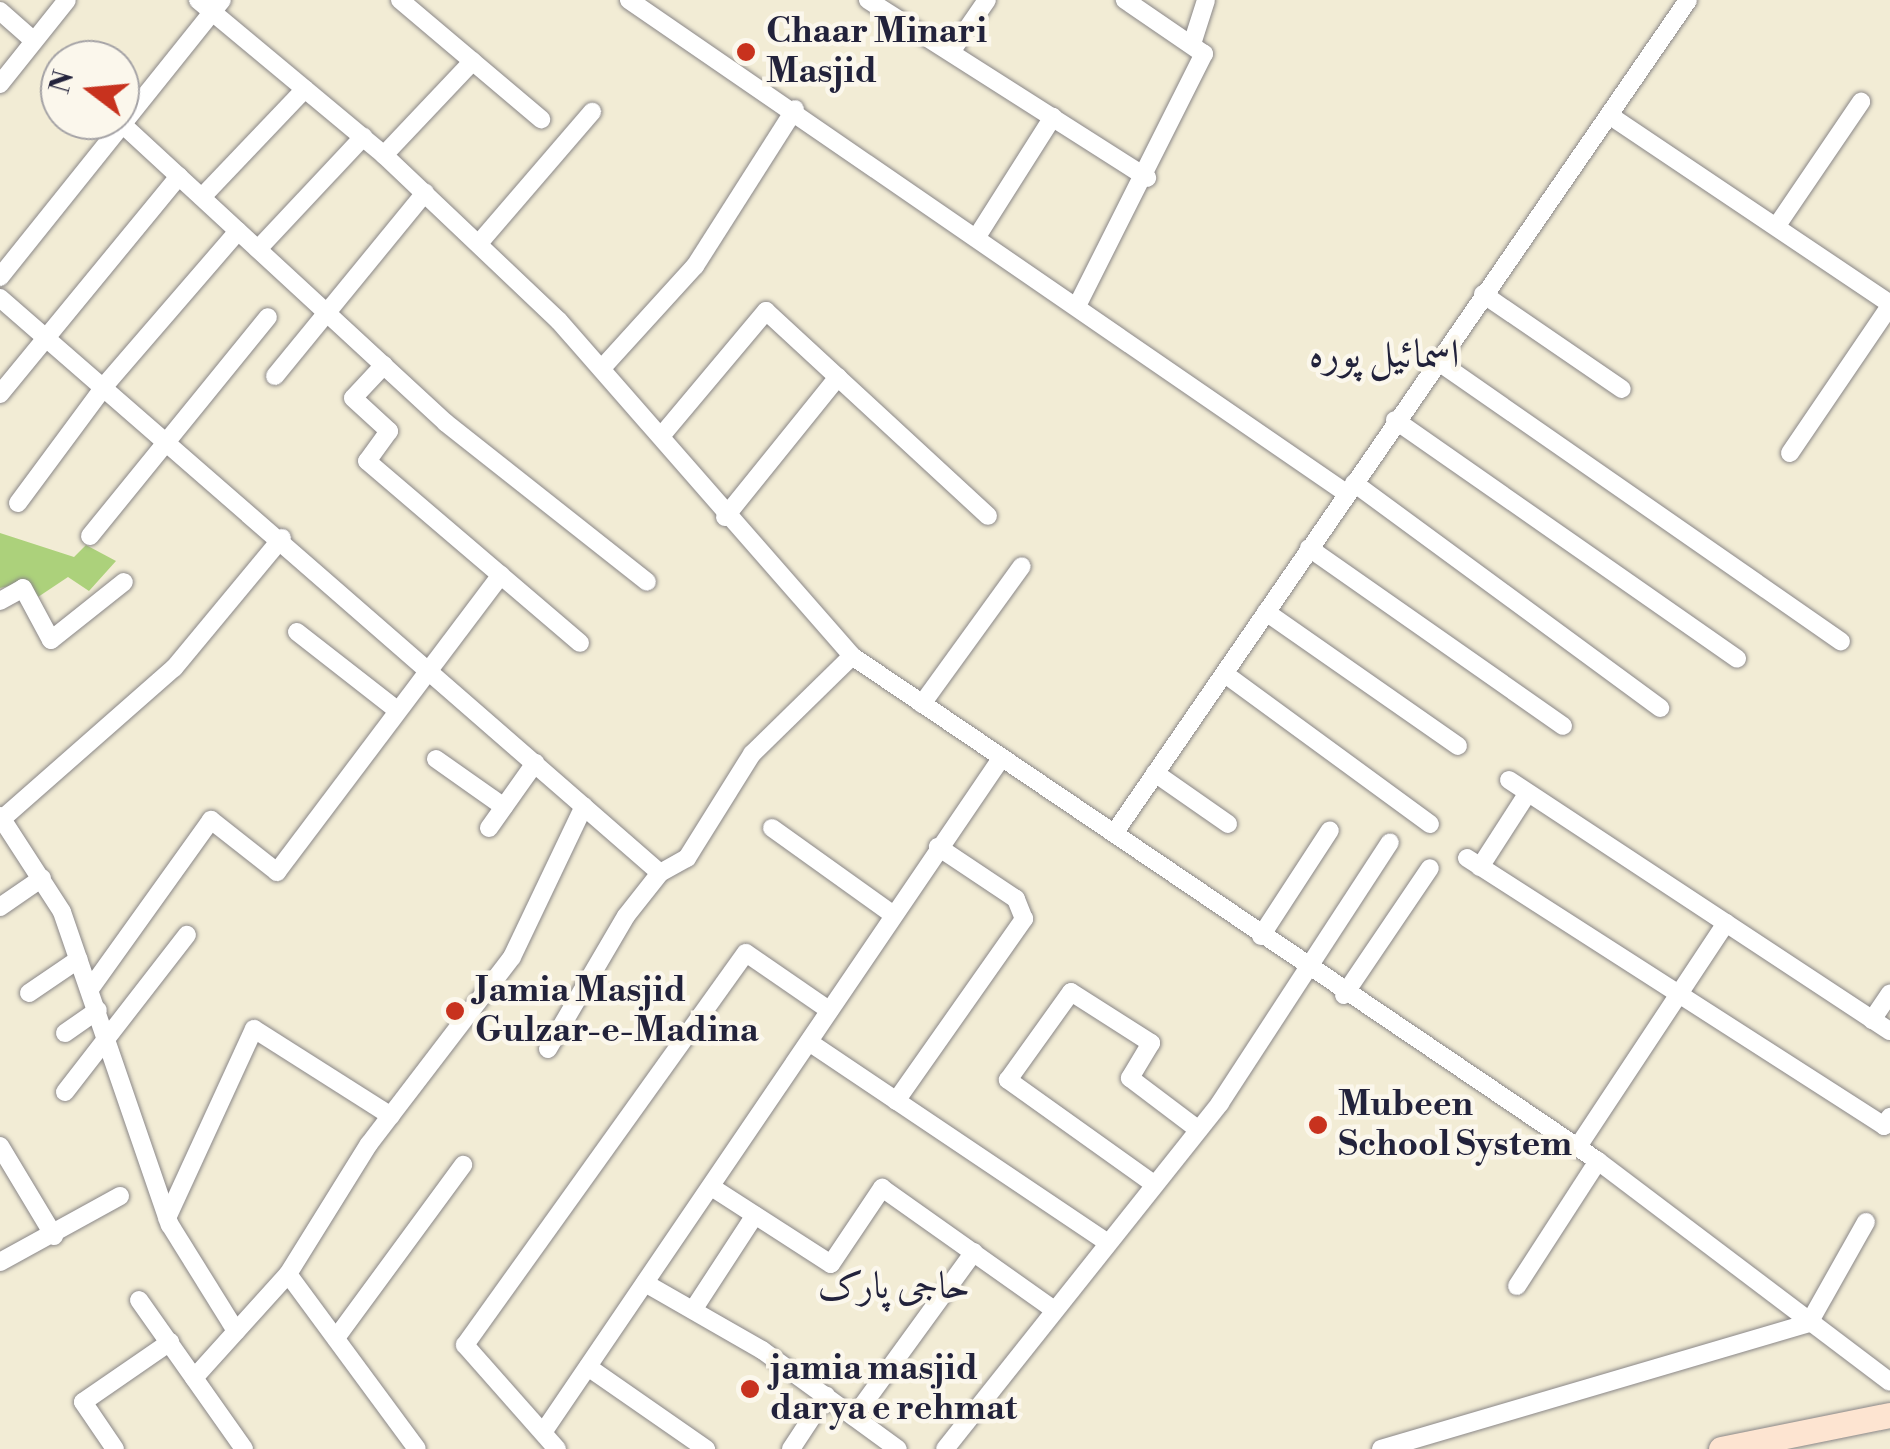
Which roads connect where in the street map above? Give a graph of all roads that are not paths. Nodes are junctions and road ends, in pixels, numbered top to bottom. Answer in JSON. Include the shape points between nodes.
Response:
{"nodes":[{"id":1,"x":67,"y":0,"type":"edge"},
{"id":2,"x":400,"y":0,"type":"edge"},
{"id":3,"x":629,"y":0,"type":"edge"},
{"id":4,"x":868,"y":0,"type":"edge"},
{"id":5,"x":986,"y":0,"type":"edge"},
{"id":6,"x":1125,"y":0,"type":"edge"},
{"id":7,"x":1206,"y":0,"type":"edge"},
{"id":8,"x":1688,"y":0,"type":"edge"},
{"id":9,"x":210,"y":4,"type":"edge"},
{"id":10,"x":0,"y":11,"type":"edge"},
{"id":11,"x":34,"y":41,"type":"junction"},
{"id":12,"x":1192,"y":44,"type":"junction"},
{"id":13,"x":951,"y":52,"type":"junction"},
{"id":14,"x":473,"y":61,"type":"junction"},
{"id":15,"x":0,"y":84,"type":"edge"},
{"id":16,"x":305,"y":89,"type":"junction"},
{"id":17,"x":140,"y":99,"type":"edge"},
{"id":18,"x":1861,"y":102,"type":"dead end"},
{"id":19,"x":796,"y":109,"type":"junction"},
{"id":20,"x":592,"y":112,"type":"dead end"},
{"id":21,"x":1609,"y":115,"type":"junction"},
{"id":22,"x":1053,"y":116,"type":"junction"},
{"id":23,"x":541,"y":119,"type":"dead end"},
{"id":24,"x":363,"y":137,"type":"junction"},
{"id":25,"x":109,"y":140,"type":"edge"},
{"id":26,"x":140,"y":140,"type":"edge"},
{"id":27,"x":384,"y":156,"type":"junction"},
{"id":28,"x":179,"y":176,"type":"junction"},
{"id":29,"x":1147,"y":178,"type":"junction"},
{"id":30,"x":425,"y":193,"type":"junction"},
{"id":31,"x":202,"y":198,"type":"junction"},
{"id":32,"x":1778,"y":224,"type":"junction"},
{"id":33,"x":238,"y":231,"type":"junction"},
{"id":34,"x":978,"y":235,"type":"junction"},
{"id":35,"x":480,"y":242,"type":"junction"},
{"id":36,"x":258,"y":250,"type":"junction"},
{"id":37,"x":0,"y":277,"type":"edge"},
{"id":38,"x":1483,"y":294,"type":"junction"},
{"id":39,"x":0,"y":298,"type":"edge"},
{"id":40,"x":1079,"y":302,"type":"junction"},
{"id":41,"x":1890,"y":305,"type":"edge"},
{"id":42,"x":328,"y":314,"type":"junction"},
{"id":43,"x":268,"y":317,"type":"dead end"},
{"id":44,"x":46,"y":334,"type":"junction"},
{"id":45,"x":1436,"y":360,"type":"junction"},
{"id":46,"x":384,"y":366,"type":"junction"},
{"id":47,"x":603,"y":367,"type":"junction"},
{"id":48,"x":276,"y":376,"type":"dead end"},
{"id":49,"x":838,"y":377,"type":"junction"},
{"id":50,"x":106,"y":384,"type":"junction"},
{"id":51,"x":1622,"y":388,"type":"dead end"},
{"id":52,"x":0,"y":394,"type":"edge"},
{"id":53,"x":1395,"y":420,"type":"junction"},
{"id":54,"x":662,"y":435,"type":"junction"},
{"id":55,"x":168,"y":438,"type":"junction"},
{"id":56,"x":1790,"y":453,"type":"dead end"},
{"id":57,"x":1350,"y":488,"type":"junction"},
{"id":58,"x":18,"y":503,"type":"dead end"},
{"id":59,"x":988,"y":516,"type":"dead end"},
{"id":60,"x":726,"y":517,"type":"junction"},
{"id":61,"x":90,"y":536,"type":"dead end"},
{"id":62,"x":282,"y":538,"type":"junction"},
{"id":63,"x":1309,"y":548,"type":"junction"},
{"id":64,"x":1022,"y":566,"type":"dead end"},
{"id":65,"x":501,"y":575,"type":"junction"},
{"id":66,"x":124,"y":582,"type":"dead end"},
{"id":67,"x":647,"y":582,"type":"dead end"},
{"id":68,"x":0,"y":601,"type":"edge"},
{"id":69,"x":1266,"y":612,"type":"junction"},
{"id":70,"x":297,"y":632,"type":"dead end"},
{"id":71,"x":1841,"y":641,"type":"dead end"},
{"id":72,"x":580,"y":643,"type":"dead end"},
{"id":73,"x":852,"y":656,"type":"junction"},
{"id":74,"x":1737,"y":659,"type":"dead end"},
{"id":75,"x":427,"y":669,"type":"junction"},
{"id":76,"x":1225,"y":674,"type":"junction"},
{"id":77,"x":922,"y":704,"type":"junction"},
{"id":78,"x":1660,"y":708,"type":"dead end"},
{"id":79,"x":397,"y":710,"type":"junction"},
{"id":80,"x":1563,"y":726,"type":"dead end"},
{"id":81,"x":1458,"y":746,"type":"dead end"},
{"id":82,"x":436,"y":759,"type":"dead end"},
{"id":83,"x":1000,"y":760,"type":"junction"},
{"id":84,"x":535,"y":763,"type":"junction"},
{"id":85,"x":1155,"y":772,"type":"junction"},
{"id":86,"x":1509,"y":780,"type":"dead end"},
{"id":87,"x":1526,"y":794,"type":"junction"},
{"id":88,"x":504,"y":806,"type":"junction"},
{"id":89,"x":584,"y":806,"type":"junction"},
{"id":90,"x":1,"y":818,"type":"edge"},
{"id":91,"x":1228,"y":824,"type":"dead end"},
{"id":92,"x":1430,"y":824,"type":"dead end"},
{"id":93,"x":489,"y":828,"type":"dead end"},
{"id":94,"x":772,"y":828,"type":"dead end"},
{"id":95,"x":1330,"y":830,"type":"dead end"},
{"id":96,"x":1115,"y":832,"type":"junction"},
{"id":97,"x":1390,"y":842,"type":"dead end"},
{"id":98,"x":938,"y":847,"type":"junction"},
{"id":99,"x":1430,"y":868,"type":"dead end"},
{"id":100,"x":660,"y":873,"type":"junction"},
{"id":101,"x":42,"y":878,"type":"junction"},
{"id":102,"x":0,"y":907,"type":"edge"},
{"id":103,"x":892,"y":914,"type":"junction"},
{"id":104,"x":1726,"y":923,"type":"junction"},
{"id":105,"x":187,"y":935,"type":"dead end"},
{"id":106,"x":1261,"y":936,"type":"junction"},
{"id":107,"x":79,"y":958,"type":"junction"},
{"id":108,"x":1308,"y":969,"type":"junction"},
{"id":109,"x":90,"y":989,"type":"junction"},
{"id":110,"x":29,"y":993,"type":"dead end"},
{"id":111,"x":1890,"y":993,"type":"edge"},
{"id":112,"x":1344,"y":994,"type":"junction"},
{"id":113,"x":1679,"y":997,"type":"junction"},
{"id":114,"x":98,"y":1010,"type":"junction"},
{"id":115,"x":829,"y":1010,"type":"junction"},
{"id":116,"x":1872,"y":1020,"type":"junction"},
{"id":117,"x":1890,"y":1031,"type":"edge"},
{"id":118,"x":64,"y":1033,"type":"dead end"},
{"id":119,"x":108,"y":1042,"type":"junction"},
{"id":120,"x":809,"y":1042,"type":"junction"},
{"id":121,"x":548,"y":1048,"type":"dead end"},
{"id":122,"x":65,"y":1092,"type":"dead end"},
{"id":123,"x":896,"y":1101,"type":"junction"},
{"id":124,"x":390,"y":1116,"type":"junction"},
{"id":125,"x":1890,"y":1117,"type":"edge"},
{"id":126,"x":1196,"y":1128,"type":"junction"},
{"id":127,"x":0,"y":1146,"type":"edge"},
{"id":128,"x":1577,"y":1148,"type":"junction"},
{"id":129,"x":1598,"y":1161,"type":"junction"},
{"id":130,"x":463,"y":1165,"type":"dead end"},
{"id":131,"x":1151,"y":1182,"type":"junction"},
{"id":132,"x":713,"y":1188,"type":"junction"},
{"id":133,"x":120,"y":1196,"type":"dead end"},
{"id":134,"x":755,"y":1215,"type":"junction"},
{"id":135,"x":168,"y":1218,"type":"junction"},
{"id":136,"x":1866,"y":1222,"type":"dead end"},
{"id":137,"x":54,"y":1236,"type":"junction"},
{"id":138,"x":1105,"y":1241,"type":"junction"},
{"id":139,"x":974,"y":1252,"type":"junction"},
{"id":140,"x":0,"y":1262,"type":"edge"},
{"id":141,"x":288,"y":1274,"type":"junction"},
{"id":142,"x":646,"y":1283,"type":"junction"},
{"id":143,"x":1518,"y":1286,"type":"dead end"},
{"id":144,"x":139,"y":1300,"type":"dead end"},
{"id":145,"x":1053,"y":1309,"type":"junction"},
{"id":146,"x":693,"y":1310,"type":"junction"},
{"id":147,"x":1809,"y":1323,"type":"junction"},
{"id":148,"x":236,"y":1331,"type":"junction"},
{"id":149,"x":336,"y":1338,"type":"junction"},
{"id":150,"x":170,"y":1342,"type":"junction"},
{"id":151,"x":588,"y":1368,"type":"junction"},
{"id":152,"x":194,"y":1378,"type":"junction"},
{"id":153,"x":1890,"y":1382,"type":"edge"},
{"id":154,"x":826,"y":1396,"type":"junction"},
{"id":155,"x":1890,"y":1415,"type":"edge"},
{"id":156,"x":854,"y":1417,"type":"junction"},
{"id":157,"x":544,"y":1431,"type":"junction"},
{"id":158,"x":872,"y":1442,"type":"edge"},
{"id":159,"x":116,"y":1449,"type":"edge"},
{"id":160,"x":244,"y":1449,"type":"edge"},
{"id":161,"x":417,"y":1449,"type":"edge"},
{"id":162,"x":557,"y":1449,"type":"edge"},
{"id":163,"x":706,"y":1449,"type":"edge"},
{"id":164,"x":791,"y":1449,"type":"edge"},
{"id":165,"x":898,"y":1449,"type":"edge"},
{"id":166,"x":945,"y":1449,"type":"edge"},
{"id":167,"x":1382,"y":1449,"type":"edge"},
{"id":168,"x":1721,"y":1449,"type":"edge"}],
"edges":[{"from":1,"to":11,"type":"street"},
{"from":2,"to":14,"type":"street"},
{"from":3,"to":19,"type":"street"},
{"from":4,"to":13,"type":"street"},
{"from":5,"to":13,"type":"street"},
{"from":6,"to":12,"type":"street"},
{"from":7,"to":12,"type":"street"},
{"from":8,"to":21,"type":"street"},
{"from":9,"to":16,"type":"street"},
{"from":9,"to":17,"type":"street"},
{"from":10,"to":11,"type":"street"},
{"from":11,"to":15,"type":"street"},
{"from":12,"to":29,"type":"street","via":[[1202,61]]},
{"from":13,"to":22,"type":"street"},
{"from":14,"to":23,"type":"street"},
{"from":14,"to":27,"type":"street"},
{"from":16,"to":24,"type":"street"},
{"from":16,"to":31,"type":"street"},
{"from":18,"to":32,"type":"street"},
{"from":19,"to":34,"type":"street"},
{"from":19,"to":47,"type":"street","via":[[695,266]]},
{"from":20,"to":35,"type":"street"},
{"from":21,"to":32,"type":"street"},
{"from":21,"to":38,"type":"street"},
{"from":22,"to":29,"type":"street"},
{"from":22,"to":34,"type":"street"},
{"from":24,"to":27,"type":"street"},
{"from":24,"to":36,"type":"street"},
{"from":25,"to":37,"type":"street"},
{"from":26,"to":28,"type":"street"},
{"from":27,"to":30,"type":"street"},
{"from":28,"to":31,"type":"street"},
{"from":28,"to":44,"type":"street"},
{"from":29,"to":40,"type":"street"},
{"from":30,"to":35,"type":"street"},
{"from":30,"to":42,"type":"street"},
{"from":31,"to":33,"type":"street"},
{"from":32,"to":41,"type":"street"},
{"from":33,"to":36,"type":"street"},
{"from":33,"to":50,"type":"street"},
{"from":34,"to":40,"type":"street"},
{"from":35,"to":47,"type":"street"},
{"from":36,"to":42,"type":"street"},
{"from":38,"to":45,"type":"street"},
{"from":38,"to":51,"type":"street"},
{"from":39,"to":44,"type":"street"},
{"from":40,"to":57,"type":"street"},
{"from":41,"to":56,"type":"street"},
{"from":42,"to":46,"type":"street"},
{"from":42,"to":48,"type":"street"},
{"from":43,"to":55,"type":"street"},
{"from":44,"to":50,"type":"street"},
{"from":44,"to":52,"type":"street"},
{"from":45,"to":53,"type":"street"},
{"from":45,"to":71,"type":"street"},
{"from":46,"to":65,"type":"street","via":[[352,398],[389,431],[367,461]]},
{"from":46,"to":67,"type":"street"},
{"from":47,"to":54,"type":"street"},
{"from":49,"to":54,"type":"street","via":[[766,311]]},
{"from":49,"to":59,"type":"street"},
{"from":49,"to":60,"type":"street"},
{"from":50,"to":55,"type":"street"},
{"from":50,"to":58,"type":"street"},
{"from":53,"to":57,"type":"street"},
{"from":53,"to":74,"type":"street"},
{"from":54,"to":60,"type":"street"},
{"from":55,"to":61,"type":"street"},
{"from":55,"to":62,"type":"street"},
{"from":57,"to":63,"type":"street"},
{"from":57,"to":78,"type":"street"},
{"from":60,"to":73,"type":"street"},
{"from":62,"to":75,"type":"street"},
{"from":62,"to":90,"type":"street","via":[[174,668]]},
{"from":63,"to":69,"type":"street"},
{"from":63,"to":80,"type":"street"},
{"from":64,"to":77,"type":"street"},
{"from":65,"to":72,"type":"street"},
{"from":65,"to":75,"type":"street"},
{"from":66,"to":68,"type":"street","via":[[51,640],[23,588]]},
{"from":69,"to":76,"type":"street"},
{"from":69,"to":81,"type":"street"},
{"from":70,"to":79,"type":"street"},
{"from":73,"to":77,"type":"street"},
{"from":73,"to":100,"type":"street","via":[[752,754],[687,858]]},
{"from":75,"to":79,"type":"street"},
{"from":75,"to":84,"type":"street"},
{"from":76,"to":85,"type":"street"},
{"from":76,"to":92,"type":"street"},
{"from":77,"to":83,"type":"street"},
{"from":79,"to":109,"type":"street","via":[[277,872],[211,820]]},
{"from":82,"to":88,"type":"street"},
{"from":83,"to":96,"type":"street"},
{"from":83,"to":98,"type":"street"},
{"from":84,"to":88,"type":"street"},
{"from":84,"to":89,"type":"street"},
{"from":85,"to":91,"type":"street"},
{"from":85,"to":96,"type":"street"},
{"from":86,"to":87,"type":"street"},
{"from":87,"to":104,"type":"street"},
{"from":87,"to":113,"type":"street","via":[[1473,863]]},
{"from":88,"to":93,"type":"street"},
{"from":89,"to":100,"type":"street"},
{"from":89,"to":124,"type":"street","via":[[512,957]]},
{"from":90,"to":101,"type":"street"},
{"from":94,"to":103,"type":"street"},
{"from":95,"to":106,"type":"street"},
{"from":96,"to":106,"type":"street"},
{"from":97,"to":108,"type":"street"},
{"from":98,"to":103,"type":"street"},
{"from":98,"to":123,"type":"street","via":[[1016,899],[1024,919]]},
{"from":99,"to":112,"type":"street"},
{"from":100,"to":121,"type":"street"},
{"from":101,"to":102,"type":"street"},
{"from":101,"to":107,"type":"street"},
{"from":103,"to":115,"type":"street"},
{"from":104,"to":113,"type":"street"},
{"from":104,"to":116,"type":"street"},
{"from":105,"to":119,"type":"street"},
{"from":106,"to":108,"type":"street"},
{"from":107,"to":109,"type":"street"},
{"from":107,"to":110,"type":"street"},
{"from":108,"to":112,"type":"street"},
{"from":108,"to":126,"type":"street"},
{"from":109,"to":114,"type":"street"},
{"from":111,"to":116,"type":"street"},
{"from":112,"to":128,"type":"street"},
{"from":113,"to":125,"type":"street","via":[[1884,1126]]},
{"from":113,"to":128,"type":"street"},
{"from":114,"to":118,"type":"street"},
{"from":114,"to":119,"type":"street"},
{"from":115,"to":120,"type":"street"},
{"from":115,"to":157,"type":"street","via":[[746,953],[465,1345]]},
{"from":116,"to":117,"type":"street"},
{"from":119,"to":122,"type":"street"},
{"from":119,"to":135,"type":"street"},
{"from":120,"to":123,"type":"street"},
{"from":120,"to":132,"type":"street"},
{"from":123,"to":138,"type":"street"},
{"from":124,"to":135,"type":"street","via":[[254,1029]]},
{"from":124,"to":141,"type":"street"},
{"from":126,"to":131,"type":"street"},
{"from":126,"to":131,"type":"street","via":[[1130,1078],[1152,1043],[1071,992],[1008,1080]]},
{"from":127,"to":137,"type":"street"},
{"from":128,"to":129,"type":"street"},
{"from":129,"to":143,"type":"street"},
{"from":129,"to":147,"type":"street"},
{"from":130,"to":149,"type":"street"},
{"from":131,"to":138,"type":"street"},
{"from":132,"to":134,"type":"street"},
{"from":132,"to":142,"type":"street"},
{"from":133,"to":137,"type":"street"},
{"from":134,"to":139,"type":"street","via":[[831,1264],[882,1188]]},
{"from":134,"to":146,"type":"street"},
{"from":135,"to":148,"type":"street"},
{"from":136,"to":147,"type":"street"},
{"from":137,"to":140,"type":"street"},
{"from":138,"to":145,"type":"street"},
{"from":139,"to":145,"type":"street"},
{"from":139,"to":156,"type":"street"},
{"from":141,"to":148,"type":"street"},
{"from":141,"to":149,"type":"street"},
{"from":142,"to":146,"type":"street"},
{"from":142,"to":151,"type":"street"},
{"from":144,"to":150,"type":"street"},
{"from":145,"to":166,"type":"street"},
{"from":146,"to":154,"type":"street"},
{"from":147,"to":153,"type":"street"},
{"from":147,"to":167,"type":"street"},
{"from":148,"to":152,"type":"street"},
{"from":149,"to":161,"type":"street"},
{"from":150,"to":152,"type":"street"},
{"from":150,"to":159,"type":"street","via":[[83,1402]]},
{"from":151,"to":157,"type":"street"},
{"from":151,"to":163,"type":"street"},
{"from":152,"to":160,"type":"street"},
{"from":154,"to":156,"type":"street"},
{"from":154,"to":164,"type":"street"},
{"from":155,"to":168,"type":"main road"},
{"from":156,"to":158,"type":"street"},
{"from":157,"to":162,"type":"street"},
{"from":158,"to":165,"type":"street"}]}
